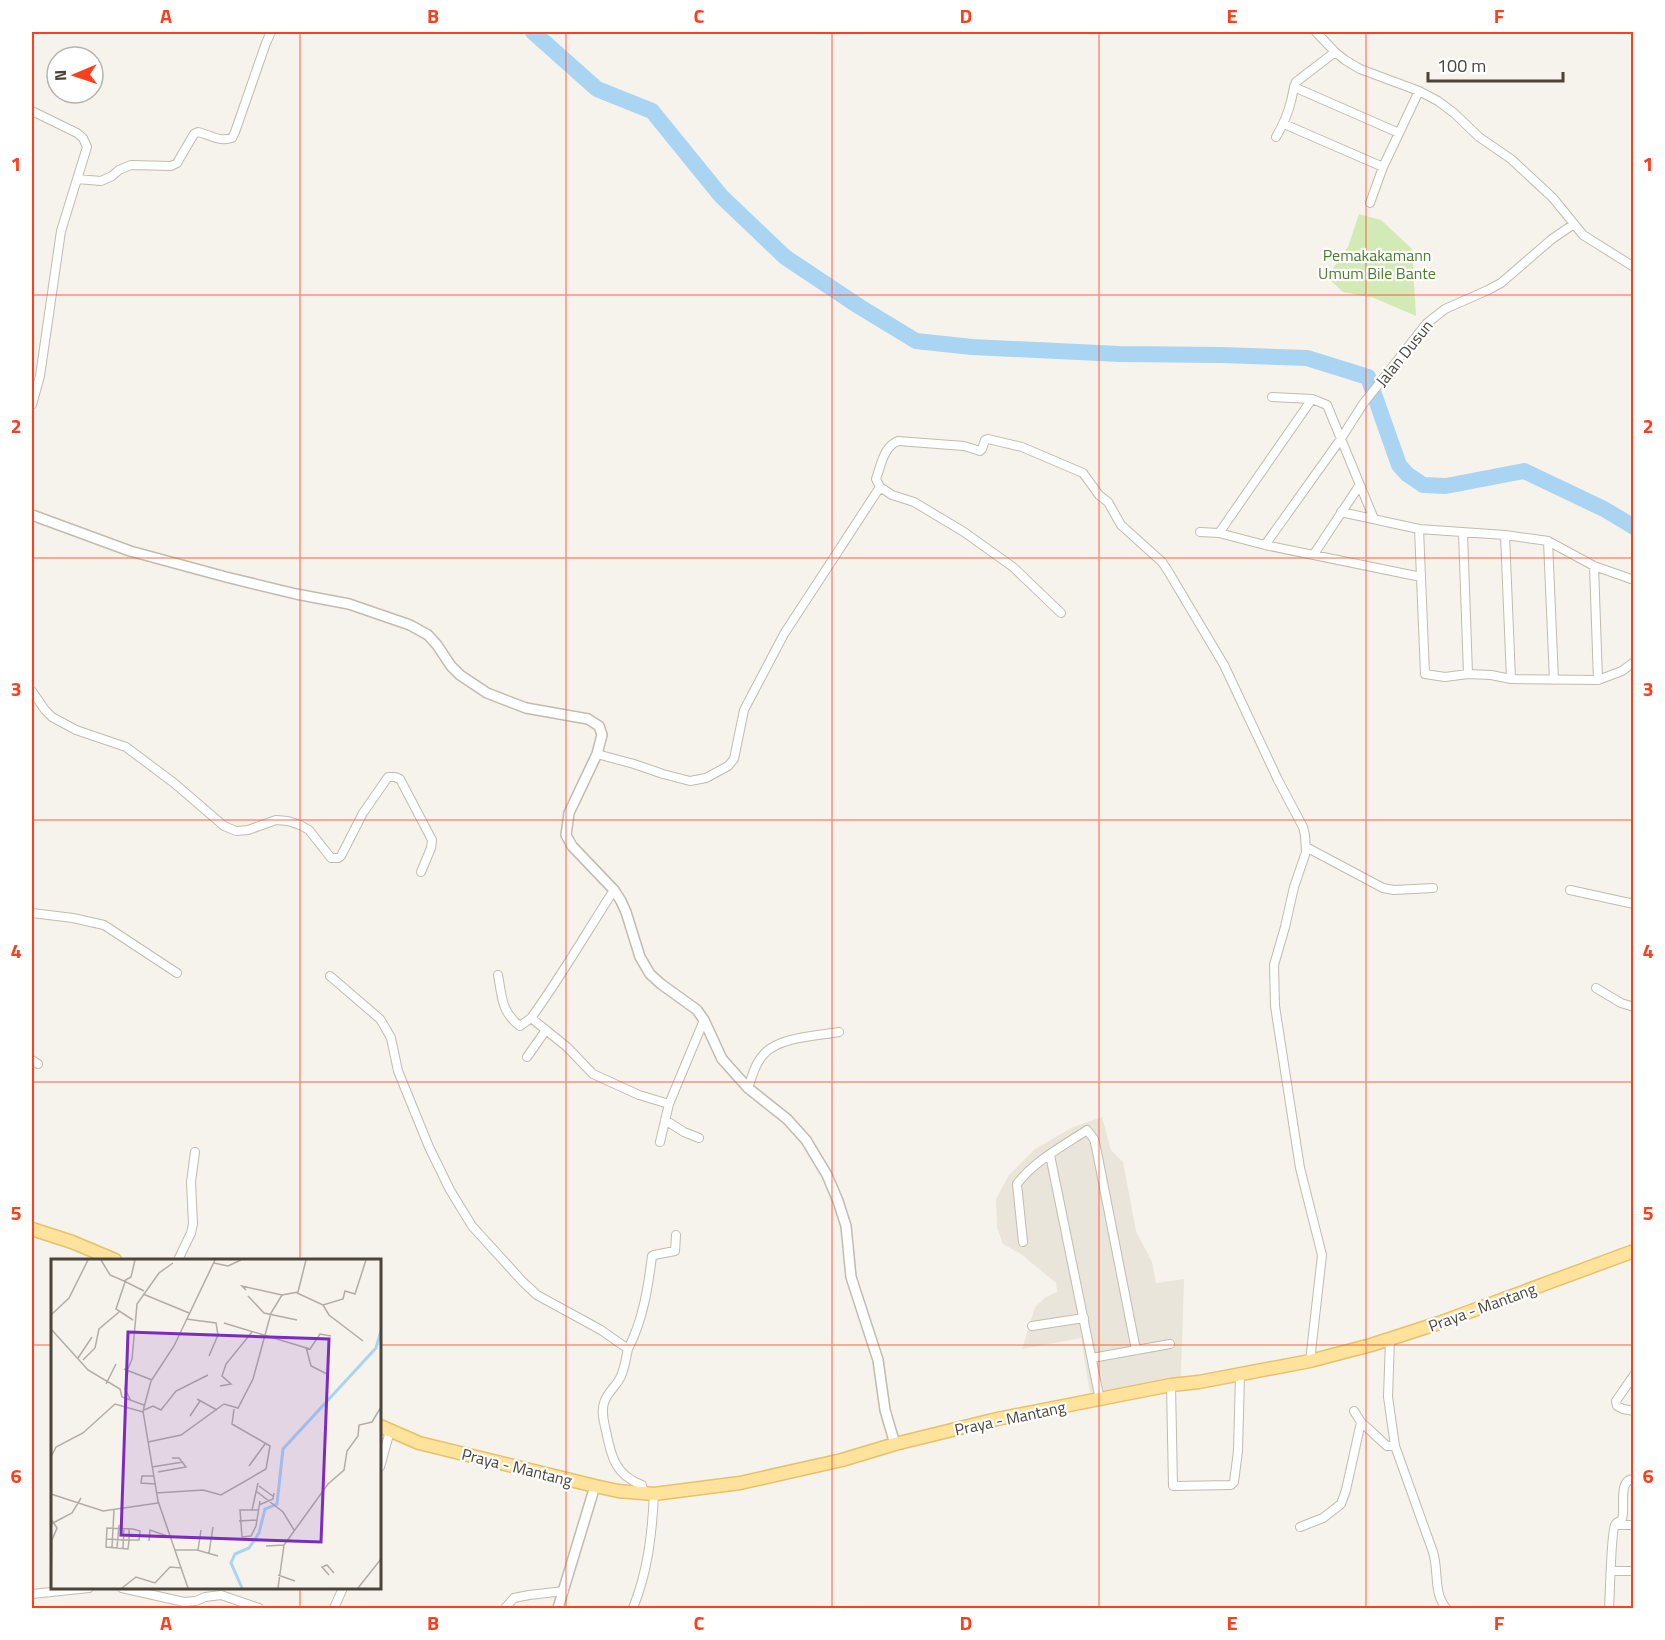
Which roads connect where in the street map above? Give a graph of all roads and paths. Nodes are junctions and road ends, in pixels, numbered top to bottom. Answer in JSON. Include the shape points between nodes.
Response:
{"nodes":[{"id":1,"x":271,"y":32,"type":"edge"},
{"id":2,"x":1316,"y":32,"type":"edge"},
{"id":3,"x":1335,"y":52,"type":"junction"},
{"id":4,"x":1294,"y":87,"type":"junction"},
{"id":5,"x":1419,"y":91,"type":"junction"},
{"id":6,"x":32,"y":111,"type":"edge"},
{"id":7,"x":1284,"y":123,"type":"junction"},
{"id":8,"x":1399,"y":133,"type":"junction"},
{"id":9,"x":1276,"y":137,"type":"dead end"},
{"id":10,"x":1383,"y":167,"type":"junction"},
{"id":11,"x":77,"y":179,"type":"junction"},
{"id":12,"x":1370,"y":203,"type":"dead end"},
{"id":13,"x":1574,"y":224,"type":"junction"},
{"id":14,"x":1634,"y":267,"type":"edge"},
{"id":15,"x":1272,"y":397,"type":"dead end"},
{"id":16,"x":1312,"y":399,"type":"junction"},
{"id":17,"x":32,"y":405,"type":"edge"},
{"id":18,"x":1340,"y":440,"type":"junction"},
{"id":19,"x":1359,"y":486,"type":"junction"},
{"id":20,"x":879,"y":487,"type":"junction"},
{"id":21,"x":1341,"y":512,"type":"junction"},
{"id":22,"x":32,"y":515,"type":"edge"},
{"id":23,"x":1374,"y":519,"type":"junction"},
{"id":24,"x":1419,"y":529,"type":"junction"},
{"id":25,"x":1200,"y":532,"type":"dead end"},
{"id":26,"x":1463,"y":532,"type":"junction"},
{"id":27,"x":1219,"y":533,"type":"junction"},
{"id":28,"x":1505,"y":535,"type":"junction"},
{"id":29,"x":1548,"y":541,"type":"junction"},
{"id":30,"x":1265,"y":545,"type":"junction"},
{"id":31,"x":1314,"y":554,"type":"junction"},
{"id":32,"x":1594,"y":566,"type":"junction"},
{"id":33,"x":1421,"y":577,"type":"junction"},
{"id":34,"x":1634,"y":580,"type":"edge"},
{"id":35,"x":1062,"y":613,"type":"dead end"},
{"id":36,"x":1634,"y":662,"type":"edge"},
{"id":37,"x":1468,"y":674,"type":"junction"},
{"id":38,"x":1511,"y":679,"type":"junction"},
{"id":39,"x":1554,"y":680,"type":"junction"},
{"id":40,"x":1598,"y":680,"type":"junction"},
{"id":41,"x":32,"y":691,"type":"edge"},
{"id":42,"x":597,"y":754,"type":"junction"},
{"id":43,"x":1306,"y":848,"type":"junction"},
{"id":44,"x":421,"y":872,"type":"dead end"},
{"id":45,"x":1433,"y":888,"type":"dead end"},
{"id":46,"x":614,"y":890,"type":"junction"},
{"id":47,"x":1570,"y":890,"type":"dead end"},
{"id":48,"x":1634,"y":904,"type":"edge"},
{"id":49,"x":32,"y":914,"type":"edge"},
{"id":50,"x":177,"y":973,"type":"dead end"},
{"id":51,"x":498,"y":975,"type":"dead end"},
{"id":52,"x":330,"y":976,"type":"dead end"},
{"id":53,"x":1596,"y":988,"type":"dead end"},
{"id":54,"x":1634,"y":1007,"type":"edge"},
{"id":55,"x":531,"y":1018,"type":"junction"},
{"id":56,"x":704,"y":1020,"type":"junction"},
{"id":57,"x":546,"y":1030,"type":"junction"},
{"id":58,"x":839,"y":1032,"type":"dead end"},
{"id":59,"x":527,"y":1057,"type":"dead end"},
{"id":60,"x":748,"y":1088,"type":"junction"},
{"id":61,"x":669,"y":1104,"type":"junction"},
{"id":62,"x":665,"y":1120,"type":"junction"},
{"id":63,"x":699,"y":1138,"type":"dead end"},
{"id":64,"x":660,"y":1142,"type":"dead end"},
{"id":65,"x":195,"y":1152,"type":"dead end"},
{"id":66,"x":1050,"y":1155,"type":"junction"},
{"id":67,"x":32,"y":1229,"type":"edge"},
{"id":68,"x":676,"y":1235,"type":"dead end"},
{"id":69,"x":1023,"y":1242,"type":"dead end"},
{"id":70,"x":1634,"y":1251,"type":"edge"},
{"id":71,"x":113,"y":1259,"type":"edge"},
{"id":72,"x":178,"y":1259,"type":"edge"},
{"id":73,"x":1084,"y":1318,"type":"junction"},
{"id":74,"x":1032,"y":1326,"type":"dead end"},
{"id":75,"x":1390,"y":1339,"type":"junction"},
{"id":76,"x":1170,"y":1344,"type":"dead end"},
{"id":77,"x":628,"y":1348,"type":"junction"},
{"id":78,"x":1136,"y":1350,"type":"junction"},
{"id":79,"x":1092,"y":1358,"type":"junction"},
{"id":80,"x":1310,"y":1361,"type":"junction"},
{"id":81,"x":1240,"y":1375,"type":"junction"},
{"id":82,"x":1634,"y":1375,"type":"edge"},
{"id":83,"x":1171,"y":1385,"type":"junction"},
{"id":84,"x":1100,"y":1400,"type":"junction"},
{"id":85,"x":1354,"y":1411,"type":"dead end"},
{"id":86,"x":1634,"y":1411,"type":"edge"},
{"id":87,"x":1361,"y":1422,"type":"junction"},
{"id":88,"x":385,"y":1429,"type":"edge"},
{"id":89,"x":895,"y":1444,"type":"junction"},
{"id":90,"x":1395,"y":1446,"type":"junction"},
{"id":91,"x":381,"y":1459,"type":"edge"},
{"id":92,"x":1634,"y":1479,"type":"edge"},
{"id":93,"x":595,"y":1486,"type":"junction"},
{"id":94,"x":649,"y":1494,"type":"junction"},
{"id":95,"x":1615,"y":1525,"type":"junction"},
{"id":96,"x":1634,"y":1525,"type":"edge"},
{"id":97,"x":1300,"y":1527,"type":"dead end"},
{"id":98,"x":1611,"y":1571,"type":"junction"},
{"id":99,"x":1634,"y":1571,"type":"edge"},
{"id":100,"x":73,"y":1589,"type":"edge"},
{"id":101,"x":130,"y":1589,"type":"edge"},
{"id":102,"x":342,"y":1589,"type":"edge"},
{"id":103,"x":564,"y":1591,"type":"junction"},
{"id":104,"x":32,"y":1594,"type":"edge"},
{"id":105,"x":259,"y":1608,"type":"edge"},
{"id":106,"x":334,"y":1608,"type":"edge"},
{"id":107,"x":505,"y":1608,"type":"edge"},
{"id":108,"x":558,"y":1608,"type":"edge"},
{"id":109,"x":633,"y":1608,"type":"edge"},
{"id":110,"x":1446,"y":1608,"type":"edge"},
{"id":111,"x":1609,"y":1608,"type":"edge"}],
"edges":[{"from":1,"to":11,"type":"street","via":[[232,138],[215,139],[198,132],[171,166],[130,165],[101,181]]},
{"from":2,"to":3,"type":"street"},
{"from":3,"to":4,"type":"street"},
{"from":3,"to":5,"type":"street","via":[[1360,69]]},
{"from":4,"to":7,"type":"street"},
{"from":4,"to":8,"type":"street"},
{"from":5,"to":8,"type":"street"},
{"from":5,"to":13,"type":"street","via":[[1438,101],[1511,159],[1553,198]]},
{"from":6,"to":11,"type":"street","via":[[83,138],[87,147]]},
{"from":7,"to":9,"type":"street"},
{"from":7,"to":10,"type":"street"},
{"from":8,"to":10,"type":"street"},
{"from":10,"to":12,"type":"street"},
{"from":11,"to":17,"type":"street","via":[[62,231]]},
{"from":13,"to":14,"type":"street","via":[[1583,235]]},
{"from":13,"to":18,"type":"street","name":"Jalan Dusun","via":[[1501,283],[1434,315],[1363,404]]},
{"from":15,"to":16,"type":"street"},
{"from":16,"to":18,"type":"street","via":[[1327,405]]},
{"from":16,"to":27,"type":"street"},
{"from":18,"to":19,"type":"street"},
{"from":18,"to":30,"type":"street","name":"Jalan Dusun"},
{"from":19,"to":21,"type":"street"},
{"from":19,"to":23,"type":"street"},
{"from":20,"to":35,"type":"street","via":[[923,506],[964,532],[1013,567]]},
{"from":20,"to":42,"type":"street","via":[[784,634],[744,710],[734,759],[728,766],[706,778],[690,781]]},
{"from":20,"to":43,"type":"street","via":[[876,479],[887,449],[898,441],[964,446],[980,451],[988,439],[1022,447],[1083,473],[1108,502],[1121,525],[1162,562],[1174,580],[1224,665],[1303,827]]},
{"from":21,"to":23,"type":"street"},
{"from":21,"to":31,"type":"street"},
{"from":22,"to":42,"type":"street","via":[[130,551],[349,604],[410,625],[428,635],[460,675],[487,693],[526,708],[595,722],[602,735]]},
{"from":23,"to":24,"type":"street"},
{"from":24,"to":26,"type":"street"},
{"from":24,"to":33,"type":"street"},
{"from":25,"to":27,"type":"street"},
{"from":26,"to":28,"type":"street"},
{"from":26,"to":37,"type":"street"},
{"from":27,"to":30,"type":"street"},
{"from":28,"to":29,"type":"street"},
{"from":28,"to":38,"type":"street"},
{"from":29,"to":32,"type":"street"},
{"from":29,"to":39,"type":"street"},
{"from":30,"to":31,"type":"street"},
{"from":31,"to":33,"type":"street"},
{"from":32,"to":34,"type":"street"},
{"from":32,"to":40,"type":"street"},
{"from":33,"to":37,"type":"street","via":[[1425,674],[1445,678]]},
{"from":36,"to":40,"type":"street"},
{"from":37,"to":38,"type":"street"},
{"from":38,"to":39,"type":"street"},
{"from":39,"to":40,"type":"street"},
{"from":41,"to":44,"type":"street","via":[[52,717],[76,730],[126,747],[224,826],[236,831],[276,820],[288,821],[309,830],[331,858],[341,856],[363,813],[388,777],[400,779],[432,840]]},
{"from":42,"to":46,"type":"street","via":[[569,813],[566,835]]},
{"from":43,"to":45,"type":"street","via":[[1383,888]]},
{"from":43,"to":80,"type":"street","via":[[1276,956],[1274,981],[1300,1168],[1322,1256]]},
{"from":46,"to":55,"type":"street"},
{"from":46,"to":56,"type":"street","via":[[626,912],[645,968],[691,1004]]},
{"from":47,"to":48,"type":"street"},
{"from":49,"to":50,"type":"street","via":[[104,925]]},
{"from":51,"to":55,"type":"street","via":[[506,1012],[520,1026]]},
{"from":52,"to":77,"type":"street","via":[[375,1014],[386,1029],[429,1147],[472,1226],[537,1295]]},
{"from":53,"to":54,"type":"street"},
{"from":55,"to":57,"type":"street"},
{"from":56,"to":60,"type":"street","via":[[722,1059]]},
{"from":56,"to":61,"type":"street"},
{"from":57,"to":59,"type":"street"},
{"from":57,"to":61,"type":"street","via":[[594,1074]]},
{"from":58,"to":60,"type":"street","via":[[781,1043],[768,1050],[758,1062]]},
{"from":60,"to":89,"type":"street","via":[[806,1140],[838,1201],[846,1226],[851,1277],[878,1360],[885,1410]]},
{"from":61,"to":62,"type":"street"},
{"from":62,"to":63,"type":"street"},
{"from":62,"to":64,"type":"street"},
{"from":65,"to":72,"type":"street","via":[[191,1182],[193,1224]]},
{"from":66,"to":69,"type":"street","via":[[1017,1184]]},
{"from":66,"to":73,"type":"street"},
{"from":66,"to":78,"type":"street","via":[[1087,1130],[1094,1139]]},
{"from":67,"to":71,"type":"main road"},
{"from":68,"to":77,"type":"street","via":[[675,1251],[652,1256],[645,1302]]},
{"from":70,"to":75,"type":"main road","name":"Praya - Mantang"},
{"from":73,"to":74,"type":"street"},
{"from":73,"to":79,"type":"street"},
{"from":75,"to":80,"type":"main road","name":"Praya - Mantang"},
{"from":75,"to":90,"type":"street","via":[[1388,1397]]},
{"from":76,"to":78,"type":"street"},
{"from":77,"to":94,"type":"street","via":[[621,1376],[603,1406],[604,1422],[616,1464],[629,1480]]},
{"from":78,"to":79,"type":"street"},
{"from":79,"to":84,"type":"street"},
{"from":80,"to":81,"type":"main road","name":"Praya - Mantang"},
{"from":81,"to":83,"type":"main road","name":"Praya - Mantang"},
{"from":81,"to":83,"type":"street","via":[[1238,1451],[1231,1485],[1173,1486]]},
{"from":82,"to":86,"type":"street","via":[[1616,1401],[1617,1406]]},
{"from":83,"to":84,"type":"main road","name":"Praya - Mantang"},
{"from":84,"to":89,"type":"main road","name":"Praya - Mantang","via":[[997,1419]]},
{"from":85,"to":87,"type":"street"},
{"from":87,"to":90,"type":"street","via":[[1387,1446]]},
{"from":87,"to":97,"type":"street","via":[[1341,1504],[1323,1518]]},
{"from":88,"to":91,"type":"street"},
{"from":88,"to":93,"type":"main road","name":"Praya - Mantang","via":[[419,1443]]},
{"from":89,"to":94,"type":"main road","name":"Praya - Mantang","via":[[740,1483]]},
{"from":90,"to":110,"type":"street","via":[[1433,1552],[1437,1593]]},
{"from":92,"to":95,"type":"street","via":[[1626,1481],[1622,1517]]},
{"from":93,"to":94,"type":"main road","name":"Praya - Mantang"},
{"from":93,"to":103,"type":"street"},
{"from":94,"to":109,"type":"street","via":[[651,1541],[644,1579]]},
{"from":95,"to":96,"type":"street"},
{"from":95,"to":98,"type":"street"},
{"from":98,"to":99,"type":"street"},
{"from":98,"to":111,"type":"street"},
{"from":100,"to":104,"type":"street"},
{"from":101,"to":105,"type":"street","via":[[184,1602],[222,1595]]},
{"from":102,"to":106,"type":"street"},
{"from":103,"to":107,"type":"street","via":[[514,1598]]},
{"from":103,"to":108,"type":"street"}]}
